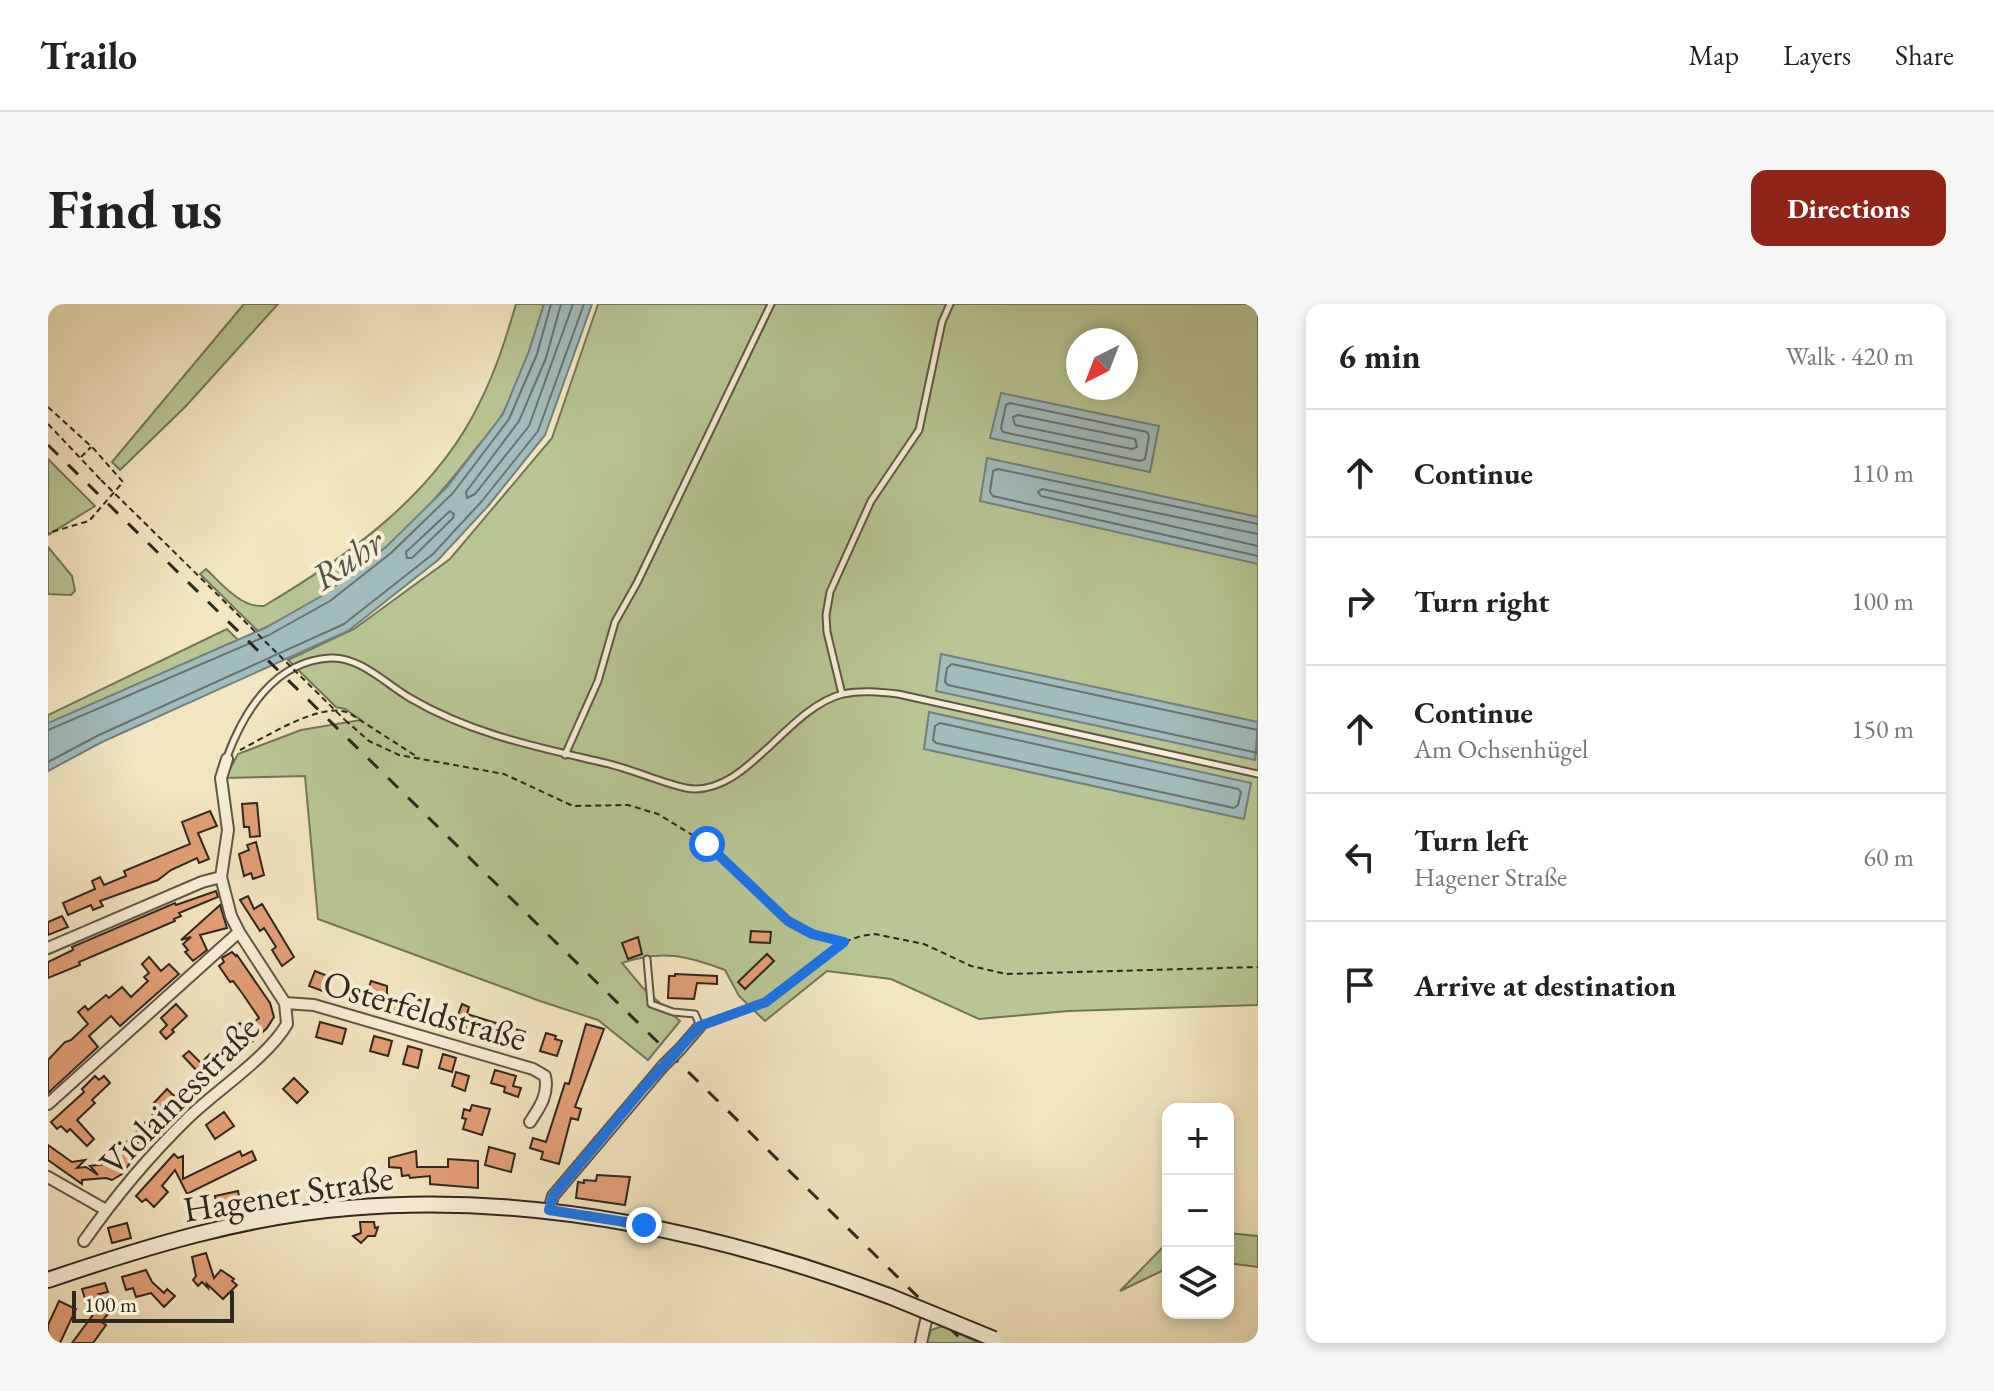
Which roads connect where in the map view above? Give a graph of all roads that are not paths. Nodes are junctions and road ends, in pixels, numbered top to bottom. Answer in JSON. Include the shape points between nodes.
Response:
{"nodes":[{"id":1,"x":771,"y":304,"type":"edge"},
{"id":2,"x":950,"y":304,"type":"edge"},
{"id":3,"x":842,"y":694,"type":"junction"},
{"id":4,"x":565,"y":755,"type":"junction"},
{"id":5,"x":227,"y":759,"type":"joint"},
{"id":6,"x":1258,"y":774,"type":"edge"},
{"id":7,"x":221,"y":877,"type":"junction"},
{"id":8,"x":239,"y":932,"type":"junction"},
{"id":9,"x":48,"y":948,"type":"edge"},
{"id":10,"x":647,"y":959,"type":"dead end"},
{"id":11,"x":285,"y":1003,"type":"junction"},
{"id":12,"x":700,"y":1026,"type":"joint"},
{"id":13,"x":48,"y":1104,"type":"edge"},
{"id":14,"x":530,"y":1122,"type":"dead end"},
{"id":15,"x":48,"y":1177,"type":"edge"},
{"id":16,"x":106,"y":1210,"type":"junction"},
{"id":17,"x":549,"y":1210,"type":"junction"},
{"id":18,"x":84,"y":1241,"type":"dead end"},
{"id":19,"x":48,"y":1280,"type":"edge"},
{"id":20,"x":928,"y":1312,"type":"junction"},
{"id":21,"x":998,"y":1341,"type":"edge"},
{"id":22,"x":921,"y":1343,"type":"edge"}],
"edges":[{"from":1,"to":4,"type":"lane","via":[[615,622],[598,681]]},
{"from":2,"to":3,"type":"lane","via":[[919,430],[871,501],[830,592],[827,632]]},
{"from":3,"to":4,"type":"lane","via":[[804,714],[727,781],[708,788],[687,788]]},
{"from":3,"to":6,"type":"lane","via":[[898,694]]},
{"from":4,"to":5,"type":"lane","via":[[489,735],[412,699],[352,661],[326,658],[295,667],[271,683],[251,708]]},
{"from":5,"to":7,"type":"street","name":"Violainesstraße","via":[[221,778],[228,830]]},
{"from":7,"to":8,"type":"street","name":"Violainesstraße"},
{"from":7,"to":9,"type":"street"},
{"from":8,"to":11,"type":"street","name":"Violainesstraße"},
{"from":8,"to":13,"type":"street"},
{"from":10,"to":12,"type":"lane","via":[[651,1004],[695,1014]]},
{"from":11,"to":14,"type":"street","name":"Osterfeldstraße","via":[[314,1005],[533,1069],[545,1076],[547,1085]]},
{"from":11,"to":16,"type":"street","name":"Violainesstraße","via":[[284,1030],[188,1118]]},
{"from":12,"to":17,"type":"street","bridge":true,"via":[[553,1196]]},
{"from":15,"to":16,"type":"street"},
{"from":16,"to":18,"type":"street","name":"Violainesstraße"},
{"from":17,"to":19,"type":"main road","name":"Hagener Straße","via":[[399,1204],[303,1213],[163,1243]]},
{"from":17,"to":20,"type":"main road","name":"Hagener Straße","bridge":true,"via":[[644,1225],[766,1254]]},
{"from":20,"to":21,"type":"main road","name":"Hagener Straße","bridge":true},
{"from":20,"to":22,"type":"street"}]}
